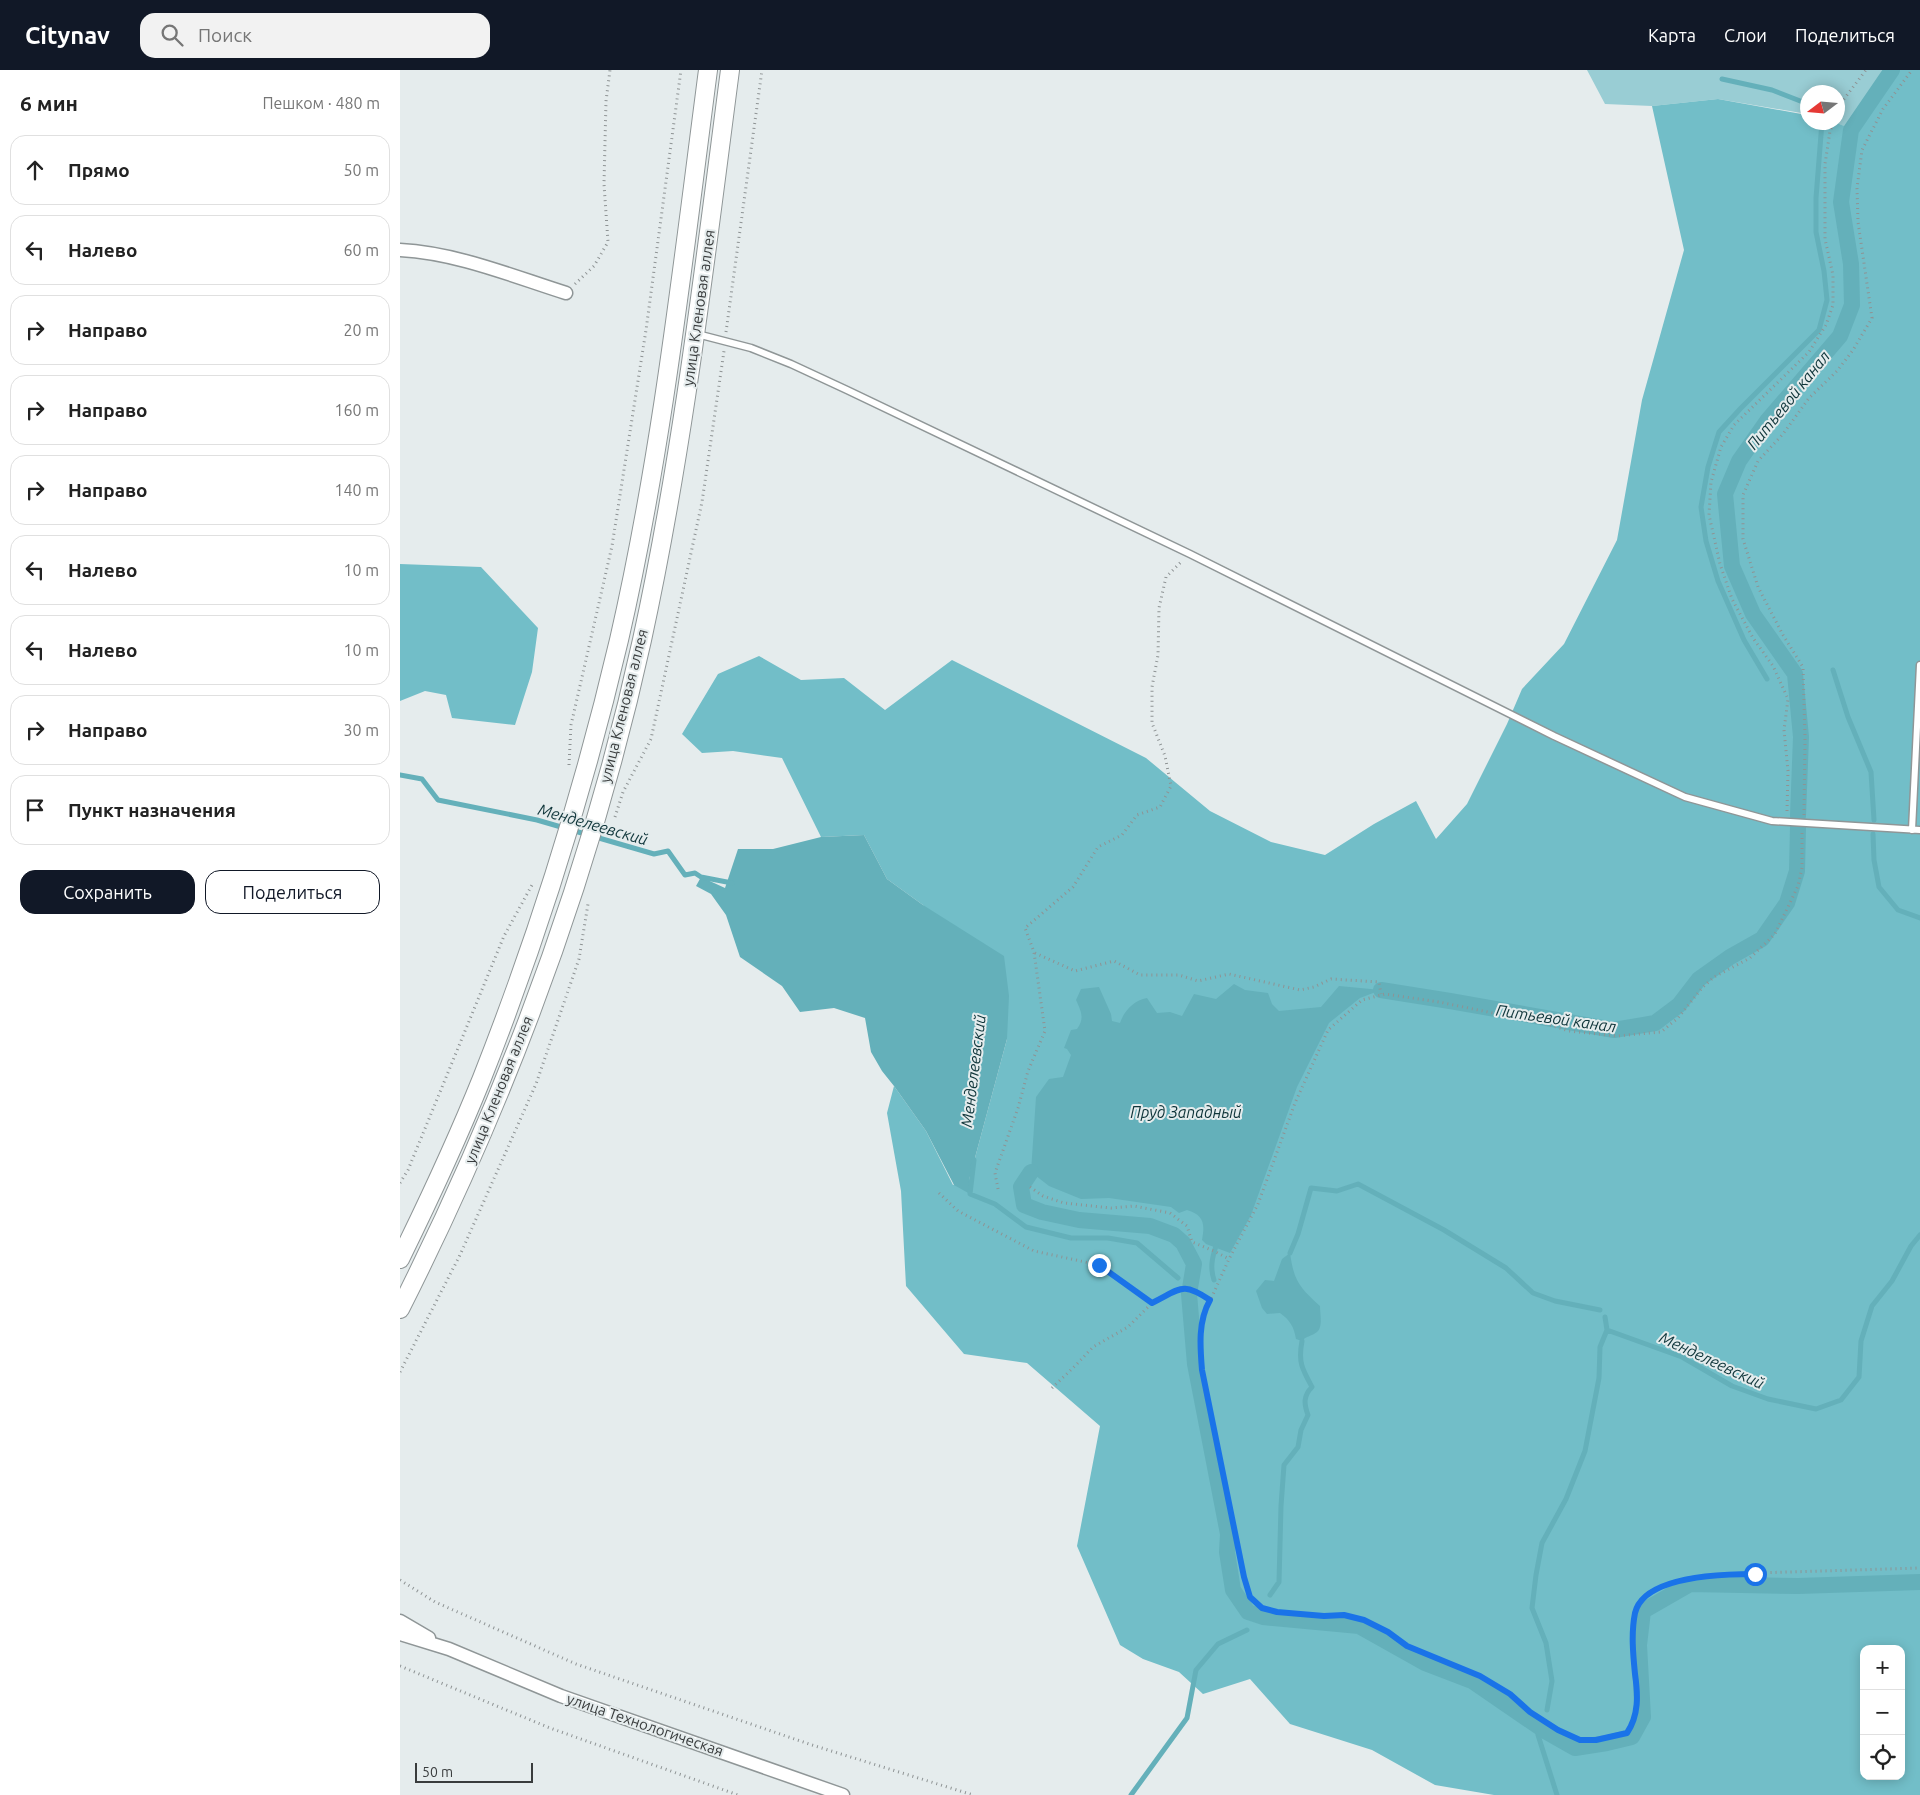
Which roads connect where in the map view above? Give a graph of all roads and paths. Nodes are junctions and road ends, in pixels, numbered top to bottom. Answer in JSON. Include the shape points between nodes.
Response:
{"nodes":[{"id":1,"x":610,"y":70,"type":"edge"},
{"id":2,"x":681,"y":70,"type":"edge"},
{"id":3,"x":708,"y":70,"type":"edge"},
{"id":4,"x":730,"y":70,"type":"edge"},
{"id":5,"x":762,"y":70,"type":"edge"},
{"id":6,"x":1866,"y":70,"type":"edge"},
{"id":7,"x":1912,"y":70,"type":"edge"},
{"id":8,"x":1845,"y":98,"type":"edge"},
{"id":9,"x":1830,"y":130,"type":"edge"},
{"id":10,"x":400,"y":250,"type":"edge"},
{"id":11,"x":566,"y":293,"type":"joint"},
{"id":12,"x":696,"y":334,"type":"junction"},
{"id":13,"x":725,"y":341,"type":"junction"},
{"id":14,"x":1190,"y":554,"type":"junction"},
{"id":15,"x":1920,"y":665,"type":"edge"},
{"id":16,"x":568,"y":769,"type":"dead end"},
{"id":17,"x":616,"y":814,"type":"dead end"},
{"id":18,"x":1786,"y":822,"type":"junction"},
{"id":19,"x":1803,"y":823,"type":"junction"},
{"id":20,"x":1912,"y":830,"type":"junction"},
{"id":21,"x":1920,"y":830,"type":"edge"},
{"id":22,"x":534,"y":882,"type":"dead end"},
{"id":23,"x":589,"y":896,"type":"dead end"},
{"id":24,"x":1034,"y":952,"type":"junction"},
{"id":25,"x":1381,"y":994,"type":"junction"},
{"id":26,"x":400,"y":1183,"type":"edge"},
{"id":27,"x":1030,"y":1187,"type":"dead end"},
{"id":28,"x":998,"y":1189,"type":"dead end"},
{"id":29,"x":939,"y":1193,"type":"dead end"},
{"id":30,"x":400,"y":1259,"type":"edge"},
{"id":31,"x":1229,"y":1259,"type":"junction"},
{"id":32,"x":1210,"y":1300,"type":"junction"},
{"id":33,"x":1152,"y":1303,"type":"junction"},
{"id":34,"x":400,"y":1309,"type":"edge"},
{"id":35,"x":400,"y":1372,"type":"edge"},
{"id":36,"x":1052,"y":1388,"type":"dead end"},
{"id":37,"x":1920,"y":1568,"type":"edge"},
{"id":38,"x":400,"y":1580,"type":"edge"},
{"id":39,"x":400,"y":1622,"type":"edge"},
{"id":40,"x":400,"y":1634,"type":"edge"},
{"id":41,"x":448,"y":1650,"type":"junction"},
{"id":42,"x":400,"y":1666,"type":"edge"},
{"id":43,"x":738,"y":1795,"type":"edge"},
{"id":44,"x":843,"y":1795,"type":"edge"},
{"id":45,"x":973,"y":1795,"type":"edge"}],
"edges":[{"from":1,"to":11,"type":"path","via":[[604,184],[608,242],[594,266]]},
{"from":2,"to":16,"type":"path","via":[[646,330],[612,546],[571,725]]},
{"from":3,"to":30,"type":"street","name":"улица Кленовая аллея","via":[[676,320],[651,481],[619,639],[576,803],[510,1006],[481,1081]]},
{"from":4,"to":12,"type":"street","name":"улица Кленовая аллея"},
{"from":5,"to":13,"type":"path"},
{"from":6,"to":8,"type":"path"},
{"from":7,"to":19,"type":"path","via":[[1883,108],[1862,150],[1857,188],[1858,222],[1872,318],[1853,350],[1758,461],[1743,495],[1743,539],[1758,587],[1803,666],[1806,777]]},
{"from":9,"to":18,"type":"path","via":[[1825,164],[1825,239],[1833,275],[1833,305],[1826,325],[1809,352],[1734,425],[1721,447],[1711,482],[1709,515],[1732,599],[1788,699],[1784,730],[1788,771]]},
{"from":10,"to":11,"type":"street","via":[[466,262]]},
{"from":12,"to":13,"type":"lane"},
{"from":12,"to":34,"type":"street","name":"улица Кленовая аллея","via":[[676,467],[641,644],[578,873],[502,1089]]},
{"from":13,"to":14,"type":"lane","via":[[791,364]]},
{"from":13,"to":17,"type":"path","via":[[702,502],[650,739],[623,792]]},
{"from":14,"to":18,"type":"lane","via":[[1554,736],[1685,797]]},
{"from":14,"to":24,"type":"path","via":[[1166,577],[1159,608],[1158,655],[1152,687],[1152,723],[1165,756],[1171,786],[1160,807],[1137,814],[1122,835],[1098,847],[1073,886],[1025,928]]},
{"from":15,"to":20,"type":"lane"},
{"from":18,"to":19,"type":"lane"},
{"from":19,"to":20,"type":"lane"},
{"from":19,"to":25,"type":"path","via":[[1802,868],[1798,886],[1775,934],[1750,958],[1714,977],[1678,1018],[1661,1032],[1617,1036],[1569,1031],[1439,1002]]},
{"from":20,"to":21,"type":"lane"},
{"from":22,"to":26,"type":"path","via":[[504,936]]},
{"from":23,"to":35,"type":"path","via":[[579,959],[536,1084],[460,1255]]},
{"from":24,"to":25,"type":"path","via":[[1075,971],[1114,961],[1140,975],[1179,975],[1198,981],[1229,974],[1300,990],[1332,980],[1379,982]]},
{"from":24,"to":28,"type":"path","via":[[1045,1031],[1028,1071],[995,1173]]},
{"from":25,"to":31,"type":"path","via":[[1362,1000],[1328,1030],[1294,1103],[1258,1204]]},
{"from":27,"to":31,"type":"path","via":[[1043,1196],[1064,1203],[1111,1208],[1134,1206],[1170,1213],[1187,1226],[1192,1242]]},
{"from":29,"to":33,"type":"path","via":[[958,1211],[1034,1251],[1099,1265]]},
{"from":31,"to":32,"type":"path"},
{"from":32,"to":33,"type":"path","via":[[1192,1289],[1183,1288]]},
{"from":32,"to":37,"type":"path","via":[[1199,1338],[1202,1370],[1250,1597],[1262,1608],[1277,1612],[1344,1615],[1364,1620],[1407,1646],[1480,1676],[1510,1694],[1537,1717],[1580,1740],[1627,1733],[1634,1722],[1637,1692],[1632,1645],[1635,1611],[1646,1596],[1676,1580],[1723,1574]]},
{"from":33,"to":36,"type":"path","via":[[1128,1327],[1093,1347]]},
{"from":38,"to":45,"type":"path","via":[[435,1602],[576,1664],[812,1745]]},
{"from":39,"to":41,"type":"street","name":"улица Технологическая"},
{"from":40,"to":41,"type":"street","name":"улица Технологическая"},
{"from":41,"to":44,"type":"street","name":"улица Технологическая","via":[[561,1696]]},
{"from":42,"to":43,"type":"path","via":[[550,1728]]}]}
